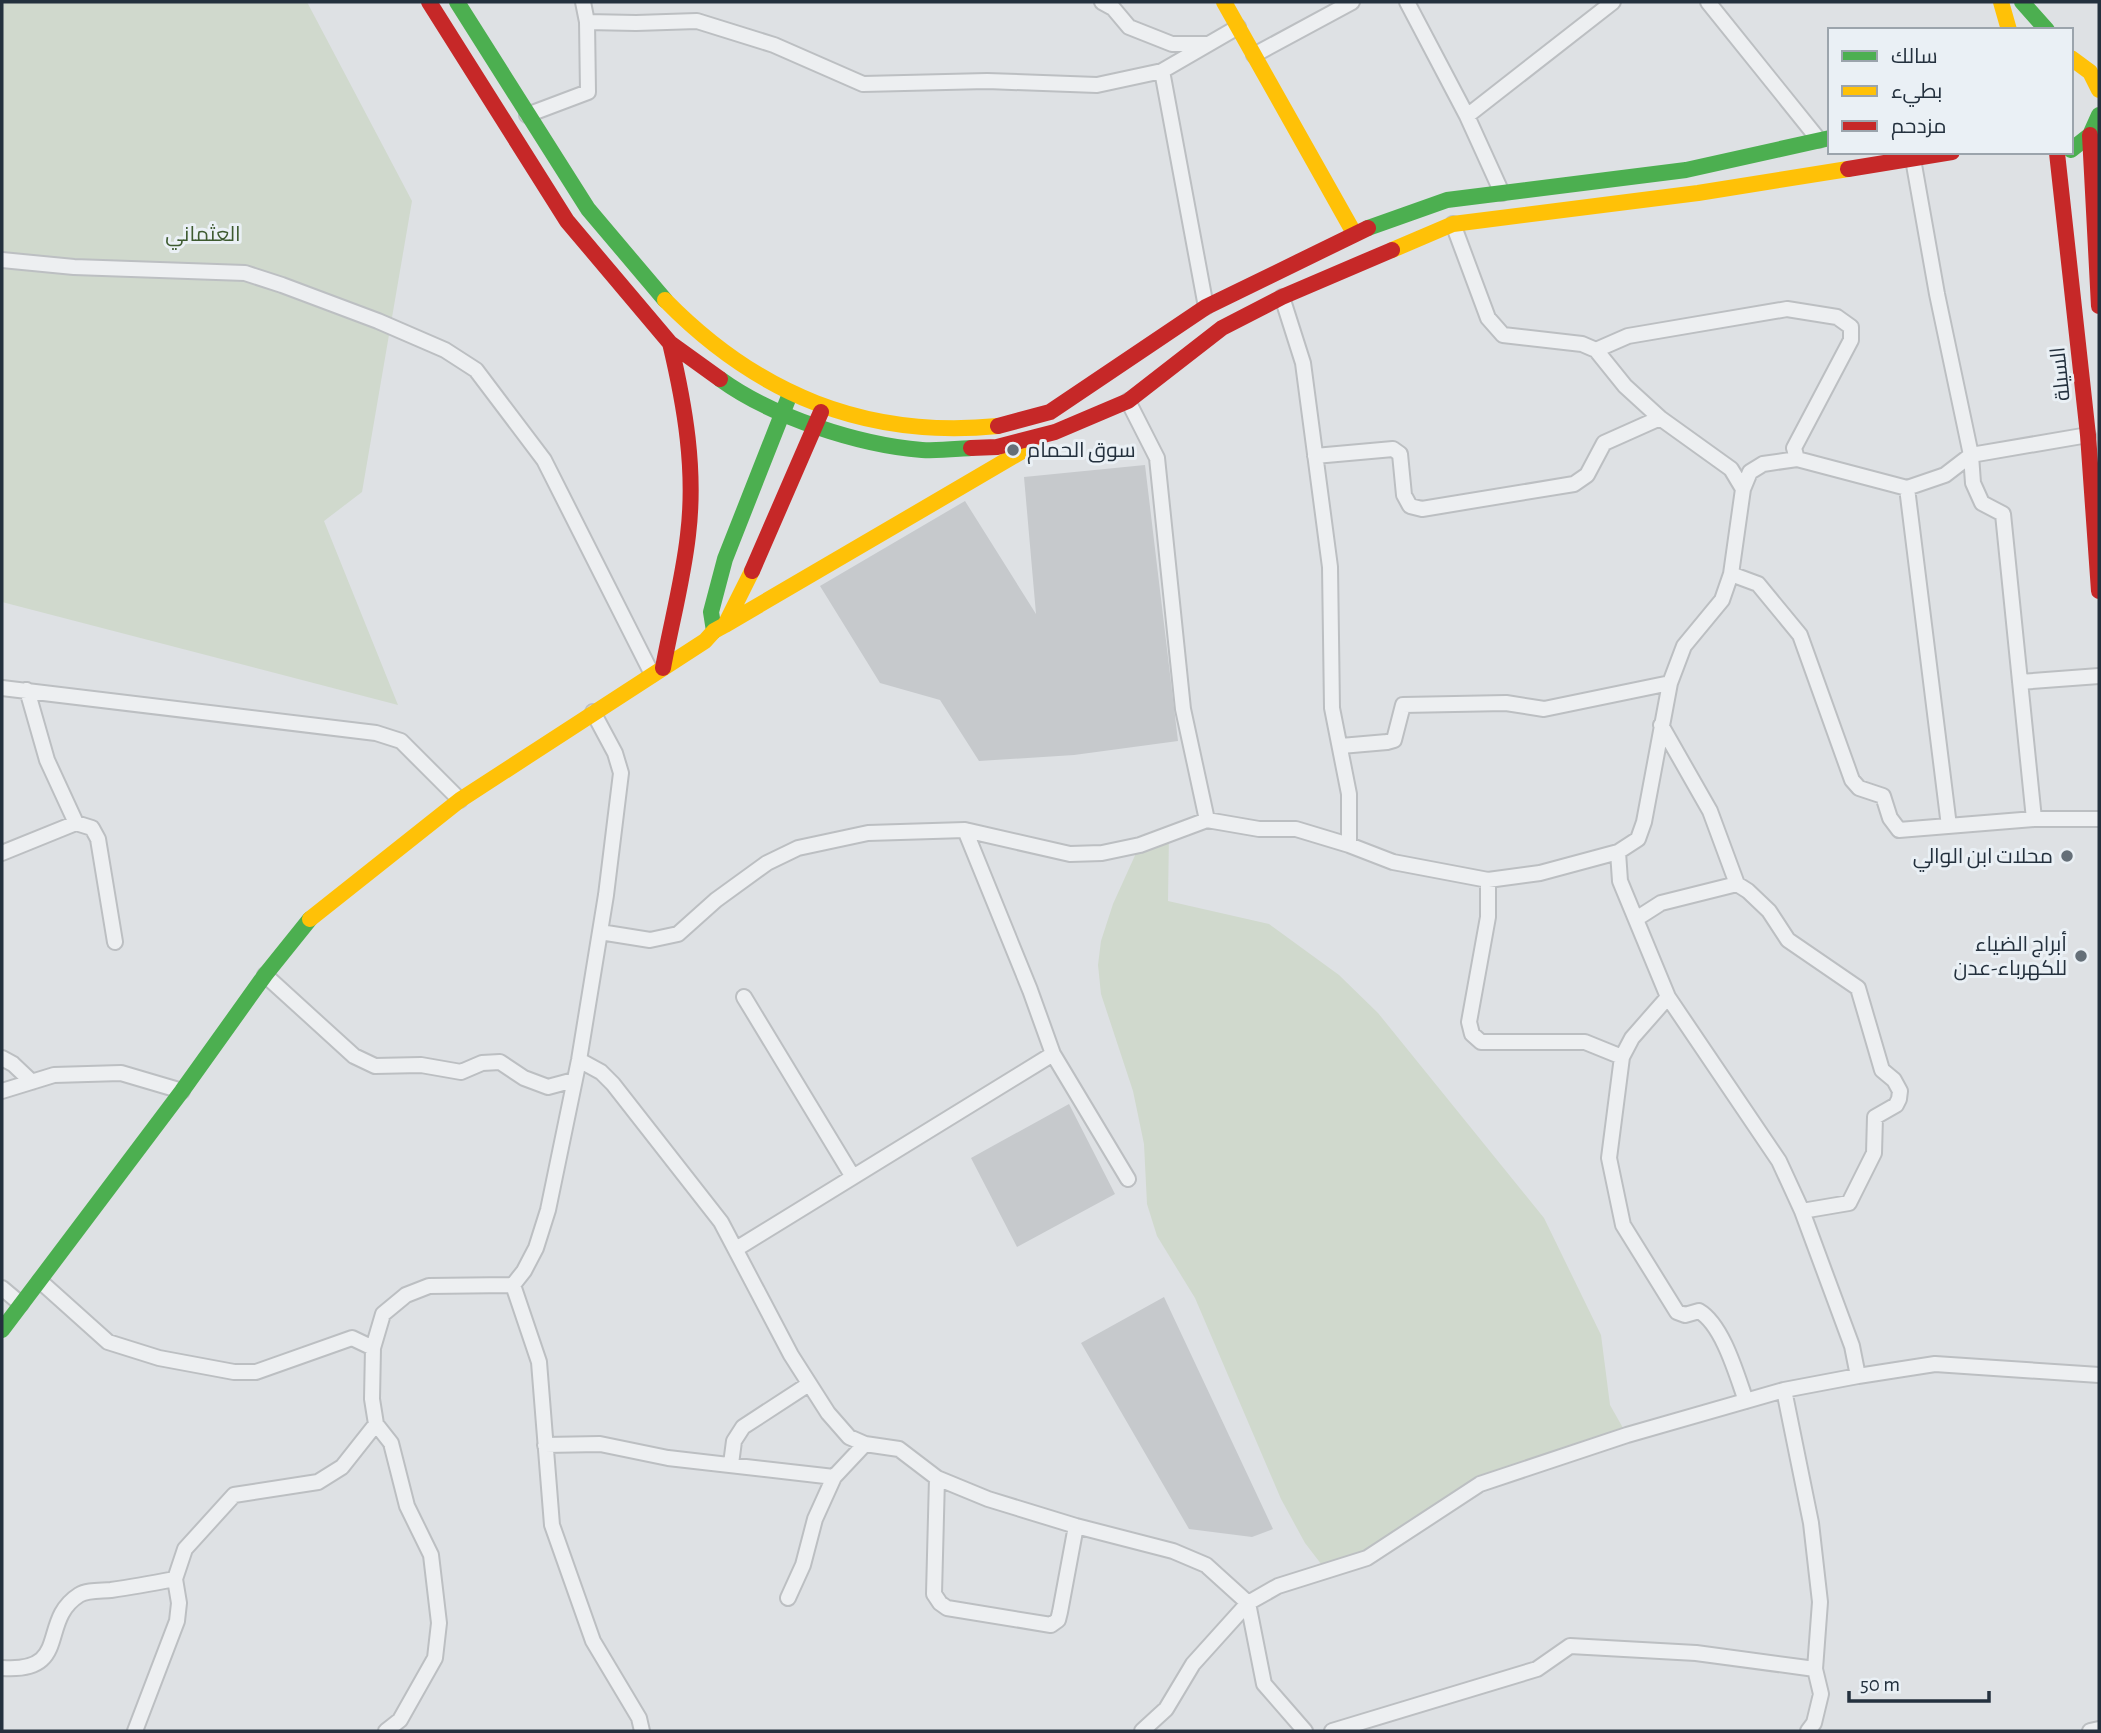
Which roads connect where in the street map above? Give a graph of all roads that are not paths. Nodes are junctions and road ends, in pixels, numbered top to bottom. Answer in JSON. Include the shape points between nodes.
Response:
{"nodes":[{"id":1,"x":429,"y":2,"type":"edge"},
{"id":2,"x":457,"y":2,"type":"edge"},
{"id":3,"x":583,"y":2,"type":"edge"},
{"id":4,"x":1102,"y":2,"type":"edge"},
{"id":5,"x":1224,"y":2,"type":"edge"},
{"id":6,"x":1352,"y":2,"type":"edge"},
{"id":7,"x":1407,"y":2,"type":"edge"},
{"id":8,"x":1613,"y":2,"type":"edge"},
{"id":9,"x":1707,"y":2,"type":"edge"},
{"id":10,"x":2001,"y":2,"type":"edge"},
{"id":11,"x":2022,"y":2,"type":"edge"},
{"id":12,"x":587,"y":22,"type":"junction"},
{"id":13,"x":1238,"y":27,"type":"junction"},
{"id":14,"x":2008,"y":28,"type":"edge"},
{"id":15,"x":2045,"y":28,"type":"edge"},
{"id":16,"x":1207,"y":44,"type":"junction"},
{"id":17,"x":1254,"y":55,"type":"junction"},
{"id":18,"x":2073,"y":59,"type":"edge"},
{"id":19,"x":2095,"y":69,"type":"edge"},
{"id":20,"x":1162,"y":71,"type":"junction"},
{"id":21,"x":2099,"y":90,"type":"edge"},
{"id":22,"x":527,"y":115,"type":"junction"},
{"id":23,"x":1467,"y":116,"type":"junction"},
{"id":24,"x":2099,"y":116,"type":"edge"},
{"id":25,"x":2090,"y":135,"type":"junction"},
{"id":26,"x":1824,"y":139,"type":"edge"},
{"id":27,"x":2073,"y":148,"type":"edge"},
{"id":28,"x":1941,"y":154,"type":"edge"},
{"id":29,"x":2058,"y":154,"type":"edge"},
{"id":30,"x":1913,"y":159,"type":"junction"},
{"id":31,"x":1502,"y":193,"type":"junction"},
{"id":32,"x":1453,"y":224,"type":"junction"},
{"id":33,"x":1354,"y":233,"type":"junction"},
{"id":34,"x":2097,"y":258,"type":"edge"},
{"id":35,"x":2,"y":260,"type":"edge"},
{"id":36,"x":1282,"y":297,"type":"junction"},
{"id":37,"x":2099,"y":306,"type":"edge"},
{"id":38,"x":1206,"y":307,"type":"junction"},
{"id":39,"x":670,"y":343,"type":"junction"},
{"id":40,"x":1596,"y":350,"type":"junction"},
{"id":41,"x":791,"y":393,"type":"junction"},
{"id":42,"x":1128,"y":401,"type":"junction"},
{"id":43,"x":823,"y":407,"type":"junction"},
{"id":44,"x":782,"y":414,"type":"junction"},
{"id":45,"x":1660,"y":418,"type":"junction"},
{"id":46,"x":815,"y":426,"type":"junction"},
{"id":47,"x":1055,"y":432,"type":"junction"},
{"id":48,"x":2088,"y":435,"type":"junction"},
{"id":49,"x":1971,"y":455,"type":"junction"},
{"id":50,"x":1315,"y":456,"type":"junction"},
{"id":51,"x":1797,"y":459,"type":"junction"},
{"id":52,"x":1907,"y":488,"type":"junction"},
{"id":53,"x":1743,"y":489,"type":"junction"},
{"id":54,"x":1731,"y":574,"type":"junction"},
{"id":55,"x":2099,"y":592,"type":"edge"},
{"id":56,"x":720,"y":628,"type":"junction"},
{"id":57,"x":658,"y":671,"type":"junction"},
{"id":58,"x":2099,"y":676,"type":"edge"},
{"id":59,"x":2020,"y":682,"type":"junction"},
{"id":60,"x":1670,"y":683,"type":"junction"},
{"id":61,"x":2,"y":688,"type":"edge"},
{"id":62,"x":27,"y":691,"type":"junction"},
{"id":63,"x":593,"y":712,"type":"junction"},
{"id":64,"x":1661,"y":726,"type":"junction"},
{"id":65,"x":1341,"y":746,"type":"junction"},
{"id":66,"x":460,"y":800,"type":"junction"},
{"id":67,"x":2034,"y":819,"type":"junction"},
{"id":68,"x":2099,"y":819,"type":"edge"},
{"id":69,"x":1207,"y":820,"type":"junction"},
{"id":70,"x":76,"y":823,"type":"junction"},
{"id":71,"x":1950,"y":826,"type":"junction"},
{"id":72,"x":965,"y":830,"type":"junction"},
{"id":73,"x":1349,"y":845,"type":"junction"},
{"id":74,"x":1618,"y":852,"type":"junction"},
{"id":75,"x":2,"y":853,"type":"edge"},
{"id":76,"x":1488,"y":880,"type":"junction"},
{"id":77,"x":1737,"y":884,"type":"junction"},
{"id":78,"x":1636,"y":919,"type":"junction"},
{"id":79,"x":600,"y":932,"type":"junction"},
{"id":80,"x":115,"y":942,"type":"dead end"},
{"id":81,"x":265,"y":975,"type":"junction"},
{"id":82,"x":744,"y":997,"type":"dead end"},
{"id":83,"x":1668,"y":997,"type":"junction"},
{"id":84,"x":1053,"y":1054,"type":"junction"},
{"id":85,"x":1622,"y":1057,"type":"junction"},
{"id":86,"x":2,"y":1058,"type":"edge"},
{"id":87,"x":579,"y":1060,"type":"junction"},
{"id":88,"x":574,"y":1080,"type":"junction"},
{"id":89,"x":32,"y":1082,"type":"junction"},
{"id":90,"x":2,"y":1091,"type":"edge"},
{"id":91,"x":182,"y":1091,"type":"junction"},
{"id":92,"x":853,"y":1177,"type":"junction"},
{"id":93,"x":1128,"y":1179,"type":"dead end"},
{"id":94,"x":1802,"y":1211,"type":"junction"},
{"id":95,"x":736,"y":1249,"type":"junction"},
{"id":96,"x":40,"y":1281,"type":"junction"},
{"id":97,"x":513,"y":1284,"type":"junction"},
{"id":98,"x":2,"y":1288,"type":"edge"},
{"id":99,"x":21,"y":1304,"type":"junction"},
{"id":100,"x":2,"y":1329,"type":"edge"},
{"id":101,"x":373,"y":1348,"type":"junction"},
{"id":102,"x":2099,"y":1375,"type":"edge"},
{"id":103,"x":1858,"y":1376,"type":"junction"},
{"id":104,"x":809,"y":1384,"type":"junction"},
{"id":105,"x":1784,"y":1390,"type":"junction"},
{"id":106,"x":1746,"y":1401,"type":"junction"},
{"id":107,"x":376,"y":1424,"type":"junction"},
{"id":108,"x":865,"y":1444,"type":"junction"},
{"id":109,"x":545,"y":1445,"type":"junction"},
{"id":110,"x":731,"y":1464,"type":"junction"},
{"id":111,"x":834,"y":1477,"type":"junction"},
{"id":112,"x":937,"y":1478,"type":"junction"},
{"id":113,"x":1076,"y":1526,"type":"junction"},
{"id":114,"x":175,"y":1579,"type":"junction"},
{"id":115,"x":788,"y":1598,"type":"dead end"},
{"id":116,"x":1248,"y":1603,"type":"junction"},
{"id":117,"x":2,"y":1668,"type":"edge"},
{"id":118,"x":1815,"y":1669,"type":"junction"},
{"id":119,"x":2099,"y":1729,"type":"edge"},
{"id":120,"x":135,"y":1731,"type":"edge"},
{"id":121,"x":386,"y":1731,"type":"edge"},
{"id":122,"x":642,"y":1731,"type":"edge"},
{"id":123,"x":1142,"y":1731,"type":"edge"},
{"id":124,"x":1306,"y":1731,"type":"edge"},
{"id":125,"x":1332,"y":1731,"type":"edge"},
{"id":126,"x":1808,"y":1731,"type":"edge"},
{"id":127,"x":2090,"y":1731,"type":"edge"}],
"edges":[{"from":1,"to":39,"type":"main road","via":[[567,221]]},
{"from":2,"to":22,"type":"main road"},
{"from":3,"to":12,"type":"street"},
{"from":4,"to":16,"type":"street","via":[[1129,27],[1172,44]]},
{"from":5,"to":13,"type":"main road"},
{"from":6,"to":17,"type":"street"},
{"from":7,"to":23,"type":"street"},
{"from":8,"to":23,"type":"street"},
{"from":9,"to":26,"type":"street"},
{"from":10,"to":14,"type":"main road"},
{"from":11,"to":15,"type":"main road"},
{"from":12,"to":20,"type":"street","via":[[698,21],[774,45],[863,84],[987,81],[1097,85]]},
{"from":12,"to":22,"type":"street","via":[[588,92]]},
{"from":13,"to":16,"type":"street"},
{"from":13,"to":17,"type":"main road"},
{"from":16,"to":20,"type":"street"},
{"from":17,"to":33,"type":"main road"},
{"from":18,"to":19,"type":"main road"},
{"from":19,"to":21,"type":"main road"},
{"from":20,"to":38,"type":"street"},
{"from":22,"to":41,"type":"main road","via":[[588,209],[650,284],[689,324],[744,367]]},
{"from":23,"to":31,"type":"street"},
{"from":24,"to":25,"type":"main road"},
{"from":25,"to":27,"type":"main road"},
{"from":25,"to":34,"type":"main road"},
{"from":26,"to":31,"type":"main road","via":[[1686,170]]},
{"from":28,"to":30,"type":"main road"},
{"from":29,"to":48,"type":"main road","name":"السيلة"},
{"from":30,"to":32,"type":"main road","via":[[1698,193]]},
{"from":30,"to":49,"type":"street"},
{"from":31,"to":33,"type":"main road","via":[[1447,200]]},
{"from":32,"to":36,"type":"main road"},
{"from":32,"to":40,"type":"street","via":[[1488,318],[1503,335],[1582,344]]},
{"from":33,"to":38,"type":"main road"},
{"from":34,"to":37,"type":"main road"},
{"from":35,"to":57,"type":"street","via":[[245,273],[378,321],[461,359],[476,370],[544,460]]},
{"from":36,"to":42,"type":"main road","via":[[1222,328]]},
{"from":36,"to":50,"type":"street","via":[[1303,363]]},
{"from":38,"to":43,"type":"main road","via":[[1050,412],[996,426],[926,428]]},
{"from":39,"to":44,"type":"main road","via":[[727,384]]},
{"from":39,"to":57,"type":"main road","via":[[682,390],[691,486],[688,534]]},
{"from":40,"to":45,"type":"street","via":[[1625,386]]},
{"from":40,"to":51,"type":"street","via":[[1628,336],[1787,309],[1837,317],[1851,327],[1850,340],[1794,448]]},
{"from":41,"to":43,"type":"main road"},
{"from":41,"to":44,"type":"main road"},
{"from":42,"to":47,"type":"main road"},
{"from":42,"to":69,"type":"street","via":[[1157,458],[1183,709]]},
{"from":43,"to":46,"type":"main road"},
{"from":44,"to":46,"type":"main road"},
{"from":44,"to":56,"type":"main road","via":[[714,594],[711,611]]},
{"from":45,"to":50,"type":"street","via":[[1604,443],[1587,475],[1574,484],[1422,509],[1410,506],[1404,495],[1401,454],[1393,449]]},
{"from":45,"to":53,"type":"street","via":[[1731,469]]},
{"from":46,"to":47,"type":"main road","via":[[923,450],[997,447]]},
{"from":46,"to":56,"type":"main road","via":[[741,597]]},
{"from":47,"to":56,"type":"main road"},
{"from":48,"to":49,"type":"street"},
{"from":48,"to":55,"type":"main road","name":"السيلة"},
{"from":49,"to":52,"type":"street","via":[[1945,475]]},
{"from":49,"to":59,"type":"street","via":[[1973,483],[1982,503],[2003,514]]},
{"from":50,"to":65,"type":"street","via":[[1329,567],[1332,708]]},
{"from":51,"to":52,"type":"street"},
{"from":51,"to":53,"type":"street","via":[[1763,464],[1750,472]]},
{"from":52,"to":71,"type":"street"},
{"from":53,"to":54,"type":"street"},
{"from":54,"to":60,"type":"street","via":[[1722,600],[1684,646]]},
{"from":54,"to":71,"type":"street","via":[[1758,584],[1800,635],[1852,780],[1859,788],[1883,796],[1889,818],[1899,830]]},
{"from":56,"to":57,"type":"main road"},
{"from":57,"to":63,"type":"main road"},
{"from":58,"to":59,"type":"street"},
{"from":59,"to":67,"type":"street"},
{"from":60,"to":64,"type":"street"},
{"from":60,"to":65,"type":"street","via":[[1544,709],[1506,703],[1403,705],[1394,740]]},
{"from":61,"to":62,"type":"street"},
{"from":62,"to":66,"type":"street","via":[[376,733],[401,741]]},
{"from":62,"to":70,"type":"street","via":[[47,760]]},
{"from":63,"to":66,"type":"main road"},
{"from":63,"to":79,"type":"street","via":[[621,773]]},
{"from":64,"to":74,"type":"street","via":[[1644,822],[1638,839]]},
{"from":64,"to":77,"type":"street","via":[[1710,811]]},
{"from":65,"to":73,"type":"street","via":[[1349,794]]},
{"from":66,"to":81,"type":"main road","via":[[312,916]]},
{"from":67,"to":68,"type":"street"},
{"from":67,"to":71,"type":"street"},
{"from":69,"to":72,"type":"street","via":[[1140,845],[1102,853],[1070,853]]},
{"from":69,"to":73,"type":"street","via":[[1296,830]]},
{"from":70,"to":75,"type":"street"},
{"from":70,"to":80,"type":"street","via":[[92,828],[98,839]]},
{"from":72,"to":79,"type":"street","via":[[868,833],[798,848],[736,885],[678,934],[650,940]]},
{"from":72,"to":84,"type":"street"},
{"from":73,"to":76,"type":"street","via":[[1394,862]]},
{"from":74,"to":76,"type":"street","via":[[1540,873]]},
{"from":74,"to":78,"type":"street","via":[[1620,881]]},
{"from":76,"to":85,"type":"street","via":[[1488,917],[1469,1022],[1472,1034],[1482,1042],[1584,1042]]},
{"from":77,"to":78,"type":"street","via":[[1661,903]]},
{"from":77,"to":94,"type":"street","via":[[1769,911],[1788,940],[1858,988],[1882,1070],[1900,1091],[1896,1105],[1875,1117],[1874,1153],[1849,1203]]},
{"from":78,"to":83,"type":"street"},
{"from":79,"to":87,"type":"street"},
{"from":81,"to":88,"type":"street","via":[[354,1056],[375,1066],[421,1065],[461,1072],[482,1063],[500,1062],[524,1079],[548,1087]]},
{"from":81,"to":91,"type":"main road"},
{"from":82,"to":92,"type":"street"},
{"from":83,"to":85,"type":"street","via":[[1632,1038]]},
{"from":83,"to":94,"type":"street","via":[[1779,1161]]},
{"from":84,"to":92,"type":"street"},
{"from":84,"to":93,"type":"street"},
{"from":85,"to":106,"type":"street","via":[[1609,1158],[1623,1225],[1676,1311],[1706,1315],[1728,1350]]},
{"from":86,"to":89,"type":"street"},
{"from":87,"to":88,"type":"street"},
{"from":87,"to":95,"type":"street","via":[[613,1084],[721,1222]]},
{"from":88,"to":97,"type":"street","via":[[548,1210],[536,1248]]},
{"from":89,"to":90,"type":"street"},
{"from":89,"to":91,"type":"street","via":[[54,1075],[121,1073]]},
{"from":91,"to":96,"type":"main road"},
{"from":92,"to":95,"type":"street"},
{"from":94,"to":103,"type":"street","via":[[1852,1346]]},
{"from":95,"to":104,"type":"street"},
{"from":96,"to":99,"type":"main road"},
{"from":96,"to":101,"type":"street","via":[[108,1342],[159,1358],[256,1372],[352,1338]]},
{"from":97,"to":101,"type":"street","via":[[429,1286],[406,1296],[383,1314]]},
{"from":97,"to":109,"type":"street","via":[[540,1362]]},
{"from":98,"to":99,"type":"street"},
{"from":99,"to":100,"type":"main road"},
{"from":101,"to":107,"type":"street"},
{"from":102,"to":103,"type":"street","via":[[1935,1364]]},
{"from":103,"to":105,"type":"street"},
{"from":104,"to":108,"type":"street","via":[[849,1437]]},
{"from":104,"to":110,"type":"street","via":[[743,1427],[734,1441]]},
{"from":105,"to":106,"type":"street"},
{"from":105,"to":118,"type":"street","via":[[1811,1523],[1820,1602]]},
{"from":106,"to":116,"type":"street","via":[[1480,1484],[1367,1558],[1278,1586]]},
{"from":107,"to":114,"type":"street","via":[[342,1467],[318,1482],[234,1495],[185,1549]]},
{"from":107,"to":121,"type":"street","via":[[391,1443],[407,1506],[431,1555],[439,1623],[435,1658],[400,1720]]},
{"from":108,"to":111,"type":"street"},
{"from":108,"to":112,"type":"street","via":[[899,1449]]},
{"from":109,"to":110,"type":"street","via":[[600,1444],[668,1458]]},
{"from":109,"to":122,"type":"street","via":[[552,1525],[593,1641],[639,1718]]},
{"from":110,"to":111,"type":"street"},
{"from":111,"to":115,"type":"street"},
{"from":112,"to":113,"type":"street"},
{"from":112,"to":113,"type":"street","via":[[934,1594],[947,1608],[1051,1625],[1058,1620]]},
{"from":113,"to":116,"type":"street","via":[[1173,1551],[1206,1565]]},
{"from":114,"to":117,"type":"street","via":[[82,1594],[65,1607],[45,1657],[34,1666]]},
{"from":114,"to":120,"type":"street","via":[[177,1621]]},
{"from":116,"to":123,"type":"street","via":[[1193,1664],[1166,1709]]},
{"from":116,"to":124,"type":"street","via":[[1264,1684]]},
{"from":118,"to":125,"type":"street","via":[[1696,1653],[1570,1646],[1537,1670]]},
{"from":118,"to":126,"type":"street","via":[[1821,1694]]},
{"from":119,"to":127,"type":"street"}]}
